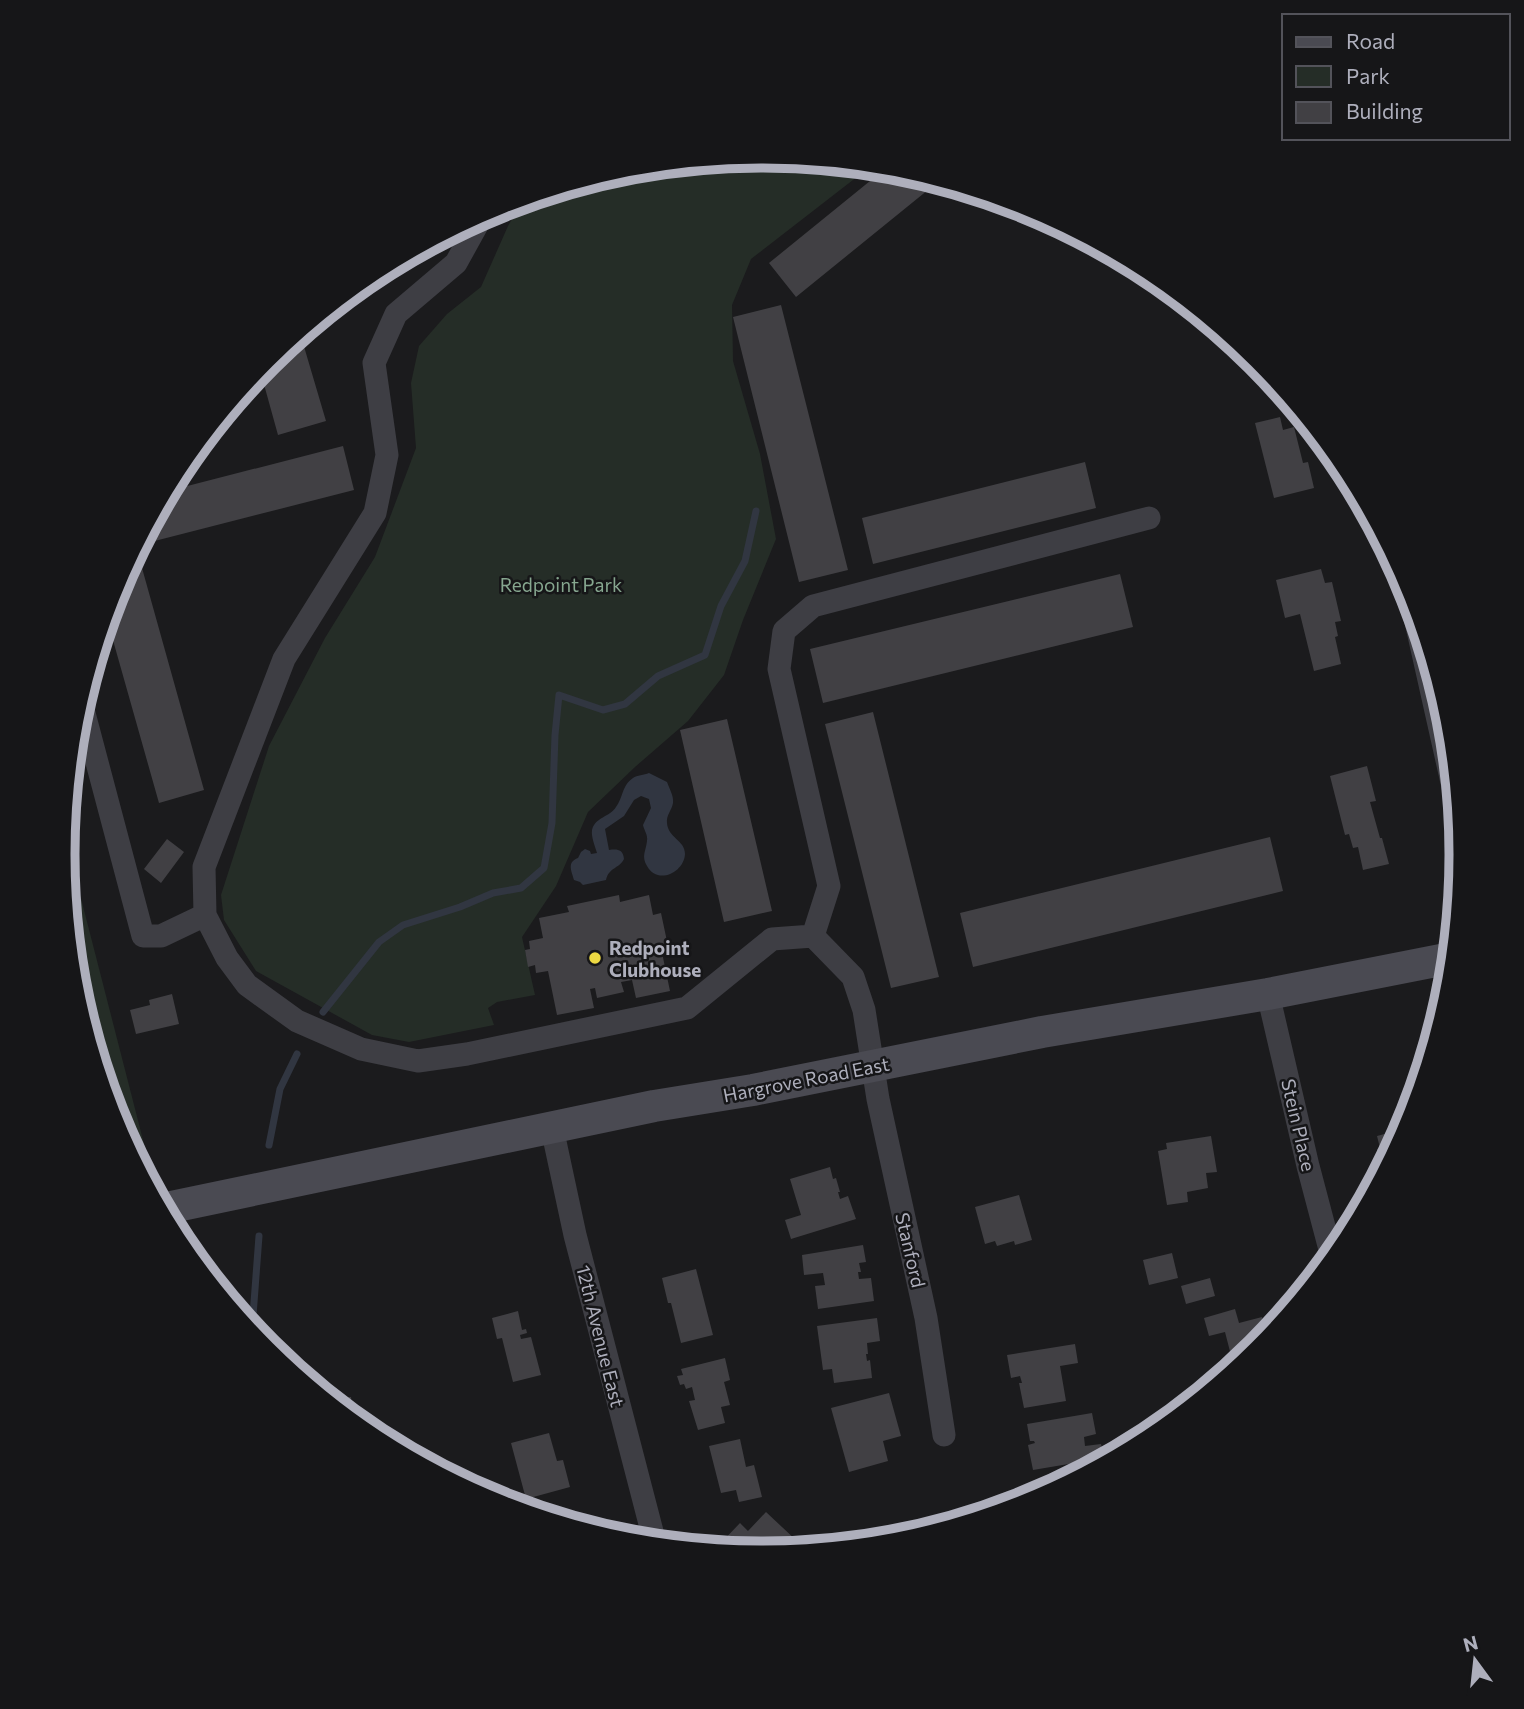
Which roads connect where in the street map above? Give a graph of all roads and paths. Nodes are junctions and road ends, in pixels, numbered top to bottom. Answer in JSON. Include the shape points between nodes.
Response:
{"nodes":[{"id":1,"x":473,"y":232,"type":"edge"},
{"id":2,"x":1149,"y":518,"type":"dead end"},
{"id":3,"x":87,"y":726,"type":"edge"},
{"id":4,"x":205,"y":915,"type":"junction"},
{"id":5,"x":813,"y":936,"type":"junction"},
{"id":6,"x":1440,"y":960,"type":"edge"},
{"id":7,"x":1268,"y":994,"type":"junction"},
{"id":8,"x":872,"y":1066,"type":"junction"},
{"id":9,"x":552,"y":1128,"type":"junction"},
{"id":10,"x":173,"y":1207,"type":"edge"},
{"id":11,"x":1328,"y":1243,"type":"edge"},
{"id":12,"x":944,"y":1435,"type":"dead end"},
{"id":13,"x":652,"y":1532,"type":"edge"}],
"edges":[{"from":1,"to":4,"type":"street","via":[[456,263],[396,314],[374,363],[387,455],[375,513],[284,659],[204,867]]},
{"from":2,"to":5,"type":"street","via":[[813,606],[784,631],[779,669],[829,886]]},
{"from":3,"to":4,"type":"street","via":[[143,936],[161,936]]},
{"from":4,"to":5,"type":"street","via":[[247,985],[297,1021],[361,1049],[418,1061],[687,1008],[772,939]]},
{"from":5,"to":8,"type":"street","name":"Stanford","via":[[853,978],[864,1010]]},
{"from":6,"to":7,"type":"main road","name":"Hargrove Road East"},
{"from":7,"to":8,"type":"main road","name":"Hargrove Road East"},
{"from":7,"to":11,"type":"street","name":"Stein Place"},
{"from":8,"to":9,"type":"main road","name":"Hargrove Road East"},
{"from":8,"to":12,"type":"street","name":"Stanford","via":[[926,1318]]},
{"from":9,"to":10,"type":"main road","name":"Hargrove Road East"},
{"from":9,"to":13,"type":"street","name":"12th Avenue East"}]}
